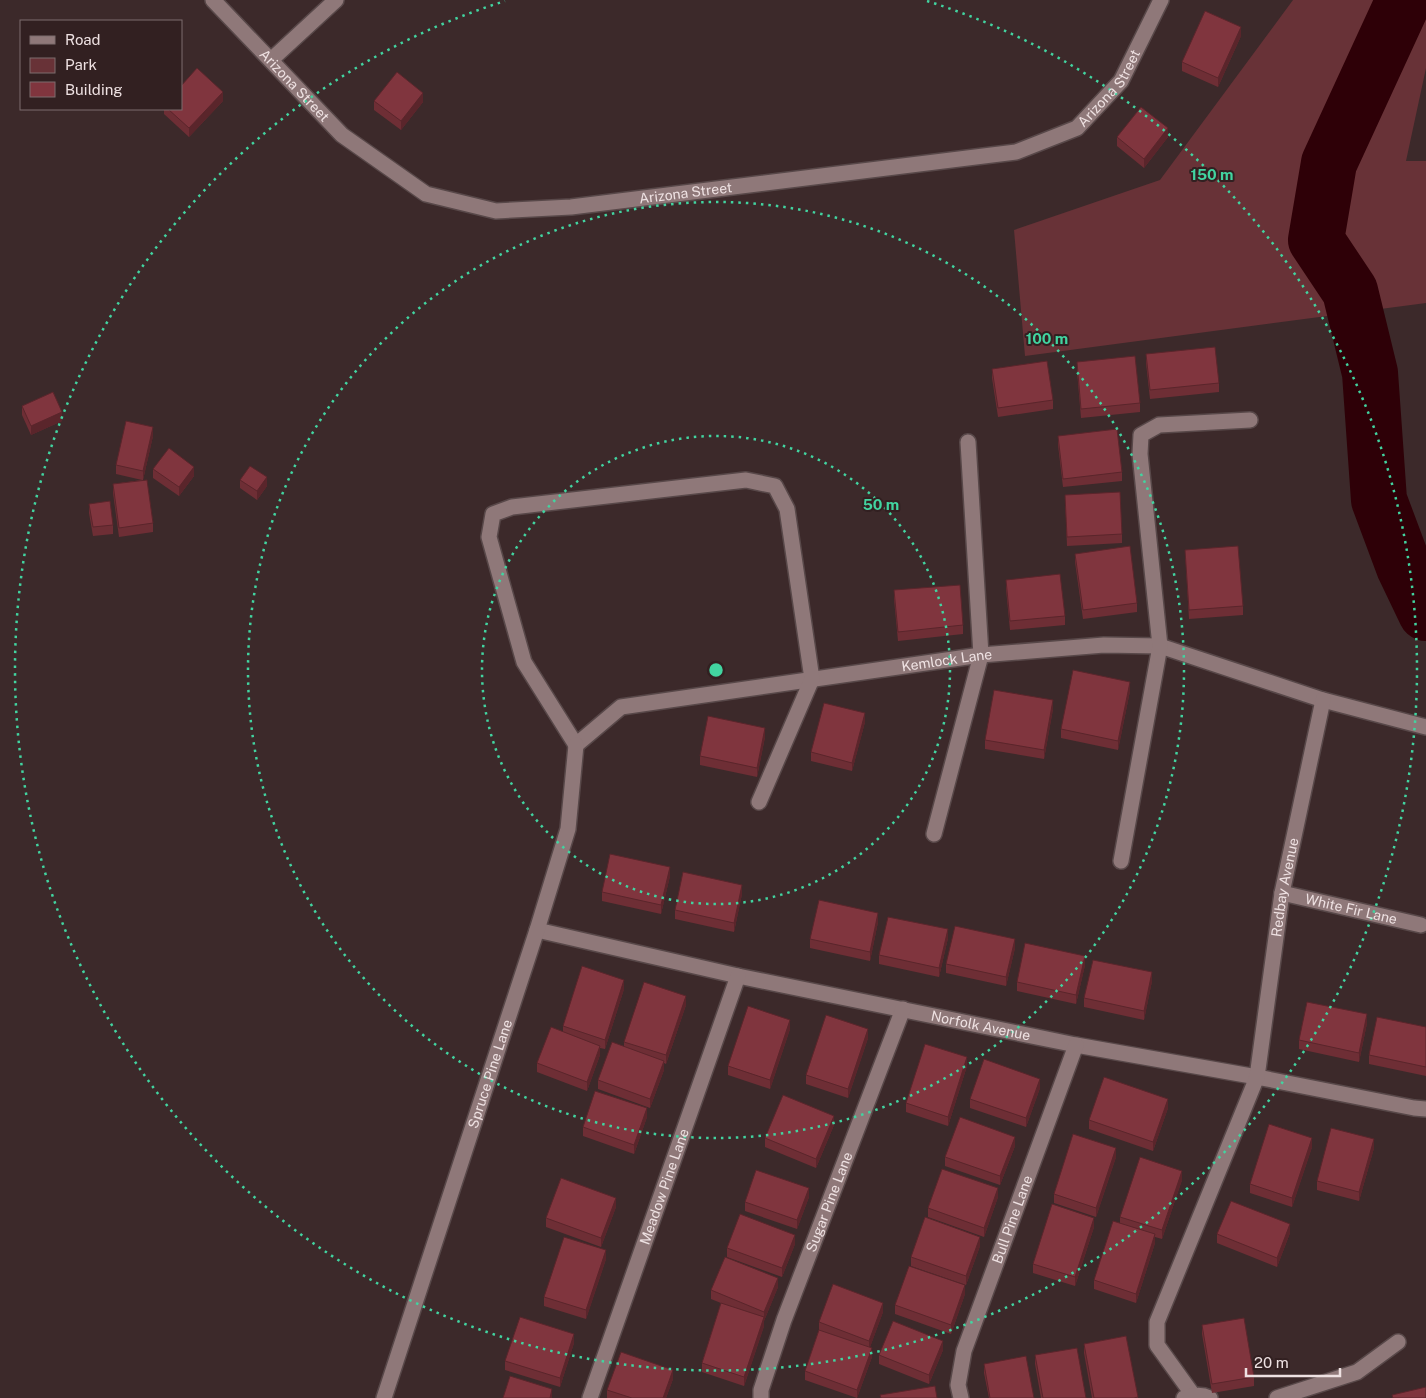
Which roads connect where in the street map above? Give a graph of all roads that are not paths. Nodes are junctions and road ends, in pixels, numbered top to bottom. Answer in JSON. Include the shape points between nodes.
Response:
{"nodes":[{"id":1,"x":212,"y":0,"type":"edge"},
{"id":2,"x":336,"y":0,"type":"edge"},
{"id":3,"x":1161,"y":0,"type":"edge"},
{"id":4,"x":272,"y":60,"type":"junction"},
{"id":5,"x":1250,"y":420,"type":"dead end"},
{"id":6,"x":968,"y":442,"type":"dead end"},
{"id":7,"x":1160,"y":646,"type":"junction"},
{"id":8,"x":981,"y":655,"type":"junction"},
{"id":9,"x":812,"y":679,"type":"junction"},
{"id":10,"x":1323,"y":700,"type":"junction"},
{"id":11,"x":1426,"y":727,"type":"edge"},
{"id":12,"x":576,"y":745,"type":"junction"},
{"id":13,"x":759,"y":802,"type":"dead end"},
{"id":14,"x":934,"y":834,"type":"dead end"},
{"id":15,"x":1120,"y":862,"type":"dead end"},
{"id":16,"x":1282,"y":893,"type":"junction"},
{"id":17,"x":1421,"y":925,"type":"dead end"},
{"id":18,"x":537,"y":930,"type":"junction"},
{"id":19,"x":738,"y":976,"type":"junction"},
{"id":20,"x":903,"y":1010,"type":"junction"},
{"id":21,"x":1076,"y":1045,"type":"junction"},
{"id":22,"x":1257,"y":1077,"type":"junction"},
{"id":23,"x":1426,"y":1109,"type":"edge"},
{"id":24,"x":1398,"y":1342,"type":"dead end"},
{"id":25,"x":1189,"y":1396,"type":"edge"},
{"id":26,"x":384,"y":1398,"type":"edge"},
{"id":27,"x":590,"y":1398,"type":"edge"},
{"id":28,"x":761,"y":1398,"type":"edge"},
{"id":29,"x":961,"y":1398,"type":"edge"},
{"id":30,"x":1210,"y":1398,"type":"edge"},
{"id":31,"x":1277,"y":1398,"type":"edge"}],
"edges":[{"from":1,"to":4,"type":"street","name":"Arizona Street"},
{"from":2,"to":4,"type":"street"},
{"from":3,"to":4,"type":"street","name":"Arizona Street","via":[[1120,81],[1077,128],[1016,152],[571,207],[496,211],[426,194],[342,135]]},
{"from":5,"to":7,"type":"street","via":[[1159,425],[1141,435],[1140,454]]},
{"from":6,"to":8,"type":"street"},
{"from":7,"to":8,"type":"street","name":"Kemlock Lane","via":[[1104,645]]},
{"from":7,"to":10,"type":"street","name":"Kemlock Lane"},
{"from":7,"to":15,"type":"street"},
{"from":8,"to":9,"type":"street","name":"Kemlock Lane"},
{"from":8,"to":14,"type":"street"},
{"from":9,"to":12,"type":"street","name":"Kemlock Lane","via":[[621,707]]},
{"from":9,"to":12,"type":"street","via":[[787,509],[776,486],[746,480],[512,507],[494,514],[489,537],[524,662]]},
{"from":9,"to":13,"type":"street"},
{"from":10,"to":11,"type":"street","name":"Kemlock Lane"},
{"from":10,"to":16,"type":"street","name":"Redbay Avenue"},
{"from":12,"to":18,"type":"street","name":"Spruce Pine Lane","via":[[568,829]]},
{"from":16,"to":17,"type":"street","name":"White Fir Lane"},
{"from":16,"to":22,"type":"street","name":"Redbay Avenue"},
{"from":18,"to":19,"type":"street","name":"Norfolk Avenue"},
{"from":18,"to":26,"type":"street","name":"Spruce Pine Lane"},
{"from":19,"to":20,"type":"street","name":"Norfolk Avenue"},
{"from":19,"to":27,"type":"street","name":"Meadow Pine Lane"},
{"from":20,"to":21,"type":"street","name":"Norfolk Avenue"},
{"from":20,"to":28,"type":"street","name":"Sugar Pine Lane","via":[[784,1320]]},
{"from":21,"to":22,"type":"street","name":"Norfolk Avenue"},
{"from":21,"to":29,"type":"street","name":"Bull Pine Lane","via":[[964,1351],[958,1385]]},
{"from":22,"to":23,"type":"street","name":"Norfolk Avenue"},
{"from":22,"to":25,"type":"street","name":"Redbay Avenue","via":[[1157,1322],[1157,1345]]},
{"from":24,"to":31,"type":"street","via":[[1357,1372]]},
{"from":25,"to":30,"type":"street"}]}
